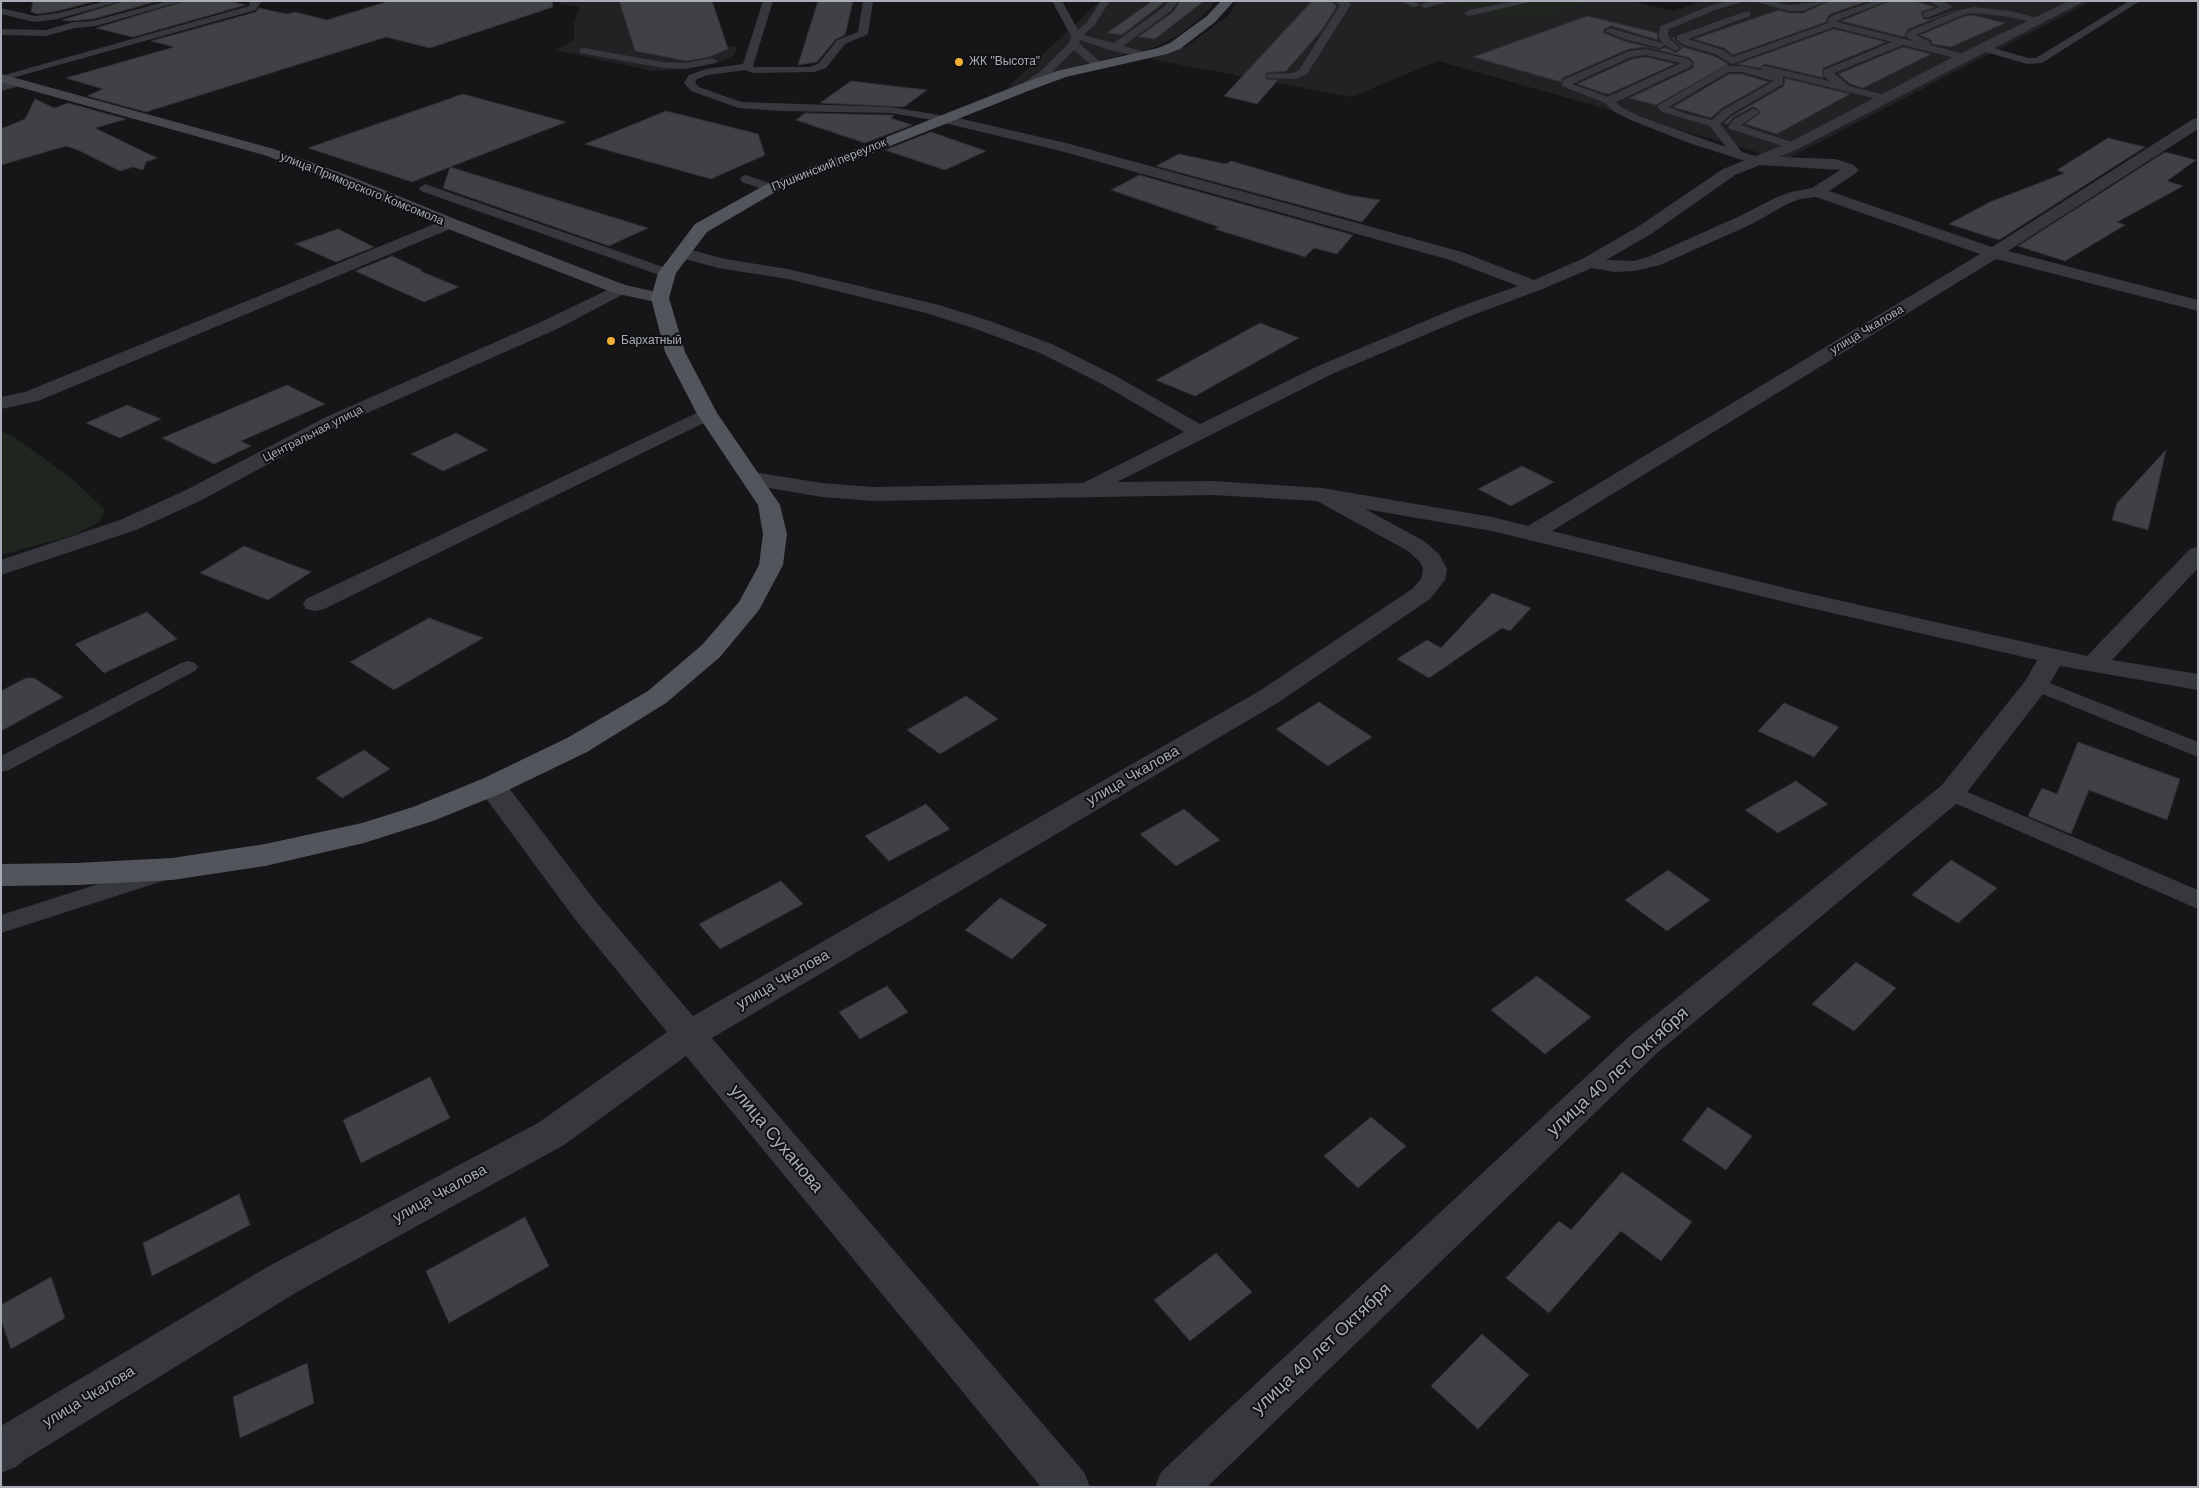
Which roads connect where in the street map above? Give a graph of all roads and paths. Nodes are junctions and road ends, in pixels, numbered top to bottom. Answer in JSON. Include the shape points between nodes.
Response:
{"nodes":[{"id":1,"x":118,"y":1,"type":"edge"},
{"id":2,"x":180,"y":1,"type":"edge"},
{"id":3,"x":254,"y":1,"type":"edge"},
{"id":4,"x":768,"y":1,"type":"edge"},
{"id":5,"x":868,"y":1,"type":"edge"},
{"id":6,"x":1056,"y":1,"type":"edge"},
{"id":7,"x":1173,"y":1,"type":"edge"},
{"id":8,"x":1228,"y":1,"type":"edge"},
{"id":9,"x":1336,"y":1,"type":"edge"},
{"id":10,"x":1404,"y":1,"type":"edge"},
{"id":11,"x":1446,"y":1,"type":"edge"},
{"id":12,"x":1530,"y":1,"type":"edge"},
{"id":13,"x":1741,"y":1,"type":"edge"},
{"id":14,"x":1757,"y":1,"type":"edge"},
{"id":15,"x":1823,"y":1,"type":"edge"},
{"id":16,"x":1884,"y":1,"type":"edge"},
{"id":17,"x":1934,"y":1,"type":"edge"},
{"id":18,"x":1988,"y":1,"type":"edge"},
{"id":19,"x":2079,"y":1,"type":"edge"},
{"id":20,"x":2136,"y":1,"type":"edge"},
{"id":21,"x":1106,"y":2,"type":"edge"},
{"id":22,"x":20,"y":4,"type":"dead end"},
{"id":23,"x":1,"y":10,"type":"edge"},
{"id":24,"x":1469,"y":13,"type":"dead end"},
{"id":25,"x":1747,"y":14,"type":"dead end"},
{"id":26,"x":2010,"y":14,"type":"junction"},
{"id":27,"x":58,"y":16,"type":"junction"},
{"id":28,"x":1920,"y":17,"type":"dead end"},
{"id":29,"x":2039,"y":21,"type":"junction"},
{"id":30,"x":93,"y":24,"type":"junction"},
{"id":31,"x":1834,"y":24,"type":"junction"},
{"id":32,"x":74,"y":25,"type":"junction"},
{"id":33,"x":1892,"y":27,"type":"dead end"},
{"id":34,"x":1610,"y":30,"type":"dead end"},
{"id":35,"x":1,"y":32,"type":"edge"},
{"id":36,"x":1873,"y":34,"type":"junction"},
{"id":37,"x":1075,"y":40,"type":"junction"},
{"id":38,"x":1904,"y":41,"type":"junction"},
{"id":39,"x":127,"y":45,"type":"junction"},
{"id":40,"x":1114,"y":48,"type":"junction"},
{"id":41,"x":1675,"y":48,"type":"junction"},
{"id":42,"x":1983,"y":48,"type":"junction"},
{"id":43,"x":1935,"y":49,"type":"junction"},
{"id":44,"x":584,"y":51,"type":"dead end"},
{"id":45,"x":1144,"y":55,"type":"junction"},
{"id":46,"x":1964,"y":57,"type":"junction"},
{"id":47,"x":748,"y":61,"type":"junction"},
{"id":48,"x":1732,"y":61,"type":"junction"},
{"id":49,"x":1097,"y":65,"type":"junction"},
{"id":50,"x":1271,"y":76,"type":"dead end"},
{"id":51,"x":5,"y":82,"type":"edge"},
{"id":52,"x":1023,"y":88,"type":"junction"},
{"id":53,"x":1845,"y":88,"type":"junction"},
{"id":54,"x":1790,"y":90,"type":"dead end"},
{"id":55,"x":1885,"y":98,"type":"junction"},
{"id":56,"x":1609,"y":101,"type":"junction"},
{"id":57,"x":1764,"y":106,"type":"dead end"},
{"id":58,"x":945,"y":119,"type":"junction"},
{"id":59,"x":2198,"y":122,"type":"edge"},
{"id":60,"x":1714,"y":124,"type":"junction"},
{"id":61,"x":1793,"y":146,"type":"junction"},
{"id":62,"x":1737,"y":154,"type":"junction"},
{"id":63,"x":1758,"y":161,"type":"junction"},
{"id":64,"x":746,"y":179,"type":"dead end"},
{"id":65,"x":425,"y":188,"type":"dead end"},
{"id":66,"x":771,"y":188,"type":"junction"},
{"id":67,"x":1818,"y":192,"type":"junction"},
{"id":68,"x":449,"y":223,"type":"junction"},
{"id":69,"x":684,"y":253,"type":"junction"},
{"id":70,"x":1994,"y":253,"type":"junction"},
{"id":71,"x":1590,"y":262,"type":"junction"},
{"id":72,"x":664,"y":284,"type":"junction"},
{"id":73,"x":1534,"y":286,"type":"junction"},
{"id":74,"x":620,"y":289,"type":"junction"},
{"id":75,"x":2198,"y":306,"type":"edge"},
{"id":76,"x":1,"y":402,"type":"edge"},
{"id":77,"x":706,"y":414,"type":"junction"},
{"id":78,"x":1202,"y":433,"type":"junction"},
{"id":79,"x":753,"y":479,"type":"junction"},
{"id":80,"x":1084,"y":490,"type":"junction"},
{"id":81,"x":1322,"y":495,"type":"junction"},
{"id":82,"x":1533,"y":533,"type":"junction"},
{"id":83,"x":2198,"y":554,"type":"edge"},
{"id":84,"x":1,"y":568,"type":"edge"},
{"id":85,"x":315,"y":604,"type":"dead end"},
{"id":86,"x":2093,"y":665,"type":"junction"},
{"id":87,"x":188,"y":667,"type":"dead end"},
{"id":88,"x":2044,"y":670,"type":"junction"},
{"id":89,"x":2198,"y":682,"type":"edge"},
{"id":90,"x":2198,"y":750,"type":"edge"},
{"id":91,"x":1,"y":765,"type":"edge"},
{"id":92,"x":492,"y":786,"type":"junction"},
{"id":93,"x":1951,"y":793,"type":"junction"},
{"id":94,"x":172,"y":869,"type":"junction"},
{"id":95,"x":1,"y":875,"type":"edge"},
{"id":96,"x":2198,"y":900,"type":"edge"},
{"id":97,"x":1,"y":924,"type":"edge"},
{"id":98,"x":689,"y":1036,"type":"junction"},
{"id":99,"x":1,"y":1452,"type":"edge"},
{"id":100,"x":1069,"y":1487,"type":"edge"},
{"id":101,"x":1176,"y":1487,"type":"edge"}],
"edges":[{"from":1,"to":27,"type":"lane"},
{"from":2,"to":30,"type":"lane"},
{"from":3,"to":39,"type":"lane","via":[[253,8]]},
{"from":4,"to":47,"type":"lane"},
{"from":5,"to":47,"type":"lane","via":[[863,34],[840,42],[822,66],[810,70],[767,72],[753,70]]},
{"from":6,"to":37,"type":"lane"},
{"from":7,"to":40,"type":"lane","via":[[1169,8]]},
{"from":8,"to":45,"type":"main road","name":"Пушкинский переулок","via":[[1175,46]]},
{"from":9,"to":50,"type":"lane","via":[[1346,4],[1303,72],[1295,76]]},
{"from":10,"to":11,"type":"lane","via":[[1420,5]]},
{"from":12,"to":24,"type":"lane"},
{"from":13,"to":41,"type":"lane","via":[[1712,8],[1664,28],[1663,35]]},
{"from":14,"to":15,"type":"lane","via":[[1803,8]]},
{"from":16,"to":31,"type":"lane","via":[[1837,17],[1832,20]]},
{"from":17,"to":28,"type":"lane","via":[[1948,7]]},
{"from":18,"to":26,"type":"lane","via":[[1994,10]]},
{"from":19,"to":29,"type":"street"},
{"from":20,"to":42,"type":"lane","via":[[2038,61],[2027,62]]},
{"from":21,"to":37,"type":"lane"},
{"from":22,"to":23,"type":"lane"},
{"from":23,"to":27,"type":"lane","via":[[34,19]]},
{"from":25,"to":48,"type":"lane","via":[[1680,38],[1688,43],[1724,51]]},
{"from":26,"to":29,"type":"lane"},
{"from":26,"to":43,"type":"lane","via":[[1963,12],[1912,32],[1910,36]]},
{"from":27,"to":32,"type":"lane"},
{"from":29,"to":42,"type":"street"},
{"from":30,"to":32,"type":"lane"},
{"from":30,"to":39,"type":"lane","via":[[87,33]]},
{"from":31,"to":36,"type":"lane"},
{"from":31,"to":48,"type":"lane"},
{"from":32,"to":35,"type":"lane","via":[[46,32]]},
{"from":33,"to":36,"type":"lane"},
{"from":34,"to":41,"type":"lane"},
{"from":36,"to":38,"type":"lane"},
{"from":37,"to":40,"type":"lane"},
{"from":37,"to":49,"type":"lane"},
{"from":37,"to":52,"type":"lane","via":[[1045,73]]},
{"from":38,"to":43,"type":"lane"},
{"from":38,"to":53,"type":"lane","via":[[1828,72],[1828,76]]},
{"from":39,"to":51,"type":"lane"},
{"from":40,"to":45,"type":"lane"},
{"from":41,"to":48,"type":"lane"},
{"from":42,"to":46,"type":"street"},
{"from":43,"to":46,"type":"lane"},
{"from":44,"to":47,"type":"lane","via":[[663,65]]},
{"from":45,"to":49,"type":"main road","name":"Пушкинский переулок"},
{"from":46,"to":55,"type":"street"},
{"from":47,"to":58,"type":"lane","via":[[706,72],[693,77],[689,83],[695,89],[739,105],[891,110]]},
{"from":48,"to":53,"type":"lane"},
{"from":49,"to":52,"type":"main road","name":"Пушкинский переулок"},
{"from":51,"to":68,"type":"street","name":"улица Приморского Комсомола","via":[[269,152]]},
{"from":52,"to":58,"type":"main road","name":"Пушкинский переулок"},
{"from":53,"to":54,"type":"lane","via":[[1798,85]]},
{"from":53,"to":55,"type":"lane"},
{"from":55,"to":61,"type":"street"},
{"from":56,"to":56,"type":"lane","via":[[1573,90],[1567,82],[1629,54],[1646,52],[1688,64]]},
{"from":56,"to":62,"type":"lane","via":[[1637,119]]},
{"from":57,"to":61,"type":"lane","via":[[1738,121],[1734,127]]},
{"from":58,"to":66,"type":"main road","name":"Пушкинский переулок"},
{"from":58,"to":73,"type":"street","via":[[1061,146],[1288,208],[1456,256]]},
{"from":59,"to":70,"type":"street","name":"улица Чкалова"},
{"from":60,"to":60,"type":"lane","via":[[1682,116],[1662,106],[1726,69],[1742,69],[1779,78],[1779,82],[1727,112]]},
{"from":60,"to":62,"type":"lane"},
{"from":61,"to":63,"type":"street"},
{"from":62,"to":63,"type":"lane"},
{"from":63,"to":67,"type":"street","via":[[1835,164],[1851,170]]},
{"from":63,"to":71,"type":"street","via":[[1718,178],[1645,230]]},
{"from":64,"to":66,"type":"lane"},
{"from":65,"to":72,"type":"lane"},
{"from":66,"to":69,"type":"main road","name":"Пушкинский переулок","via":[[701,228]]},
{"from":67,"to":70,"type":"street"},
{"from":67,"to":71,"type":"street","via":[[1797,195],[1654,261],[1615,267]]},
{"from":68,"to":74,"type":"street","name":"улица Приморского Комсомола"},
{"from":68,"to":76,"type":"street","via":[[31,397]]},
{"from":69,"to":72,"type":"main road","name":"Пушкинский переулок"},
{"from":69,"to":78,"type":"street","via":[[724,264],[788,274],[984,325],[1047,349]]},
{"from":70,"to":75,"type":"street"},
{"from":70,"to":82,"type":"street","name":"улица Чкалова"},
{"from":71,"to":73,"type":"street"},
{"from":72,"to":74,"type":"street","name":"улица Приморского Комсомола"},
{"from":72,"to":77,"type":"main road","via":[[675,352]]},
{"from":73,"to":78,"type":"street","via":[[1325,370]]},
{"from":74,"to":84,"type":"street","name":"Центральная улица","via":[[550,325],[333,422],[128,526]]},
{"from":77,"to":79,"type":"main road"},
{"from":77,"to":85,"type":"street"},
{"from":78,"to":80,"type":"street"},
{"from":79,"to":80,"type":"street","via":[[873,494]]},
{"from":79,"to":92,"type":"main road","via":[[769,505],[775,534],[771,565],[750,605],[711,651],[657,697],[577,745]]},
{"from":80,"to":81,"type":"street","via":[[1213,488]]},
{"from":81,"to":82,"type":"street"},
{"from":81,"to":98,"type":"street","name":"улица Чкалова","via":[[1416,546],[1430,559],[1435,568],[1433,580],[1421,594],[1270,696]]},
{"from":82,"to":88,"type":"street","via":[[1806,600]]},
{"from":83,"to":86,"type":"street"},
{"from":86,"to":88,"type":"street"},
{"from":86,"to":89,"type":"street"},
{"from":87,"to":91,"type":"lane"},
{"from":88,"to":90,"type":"lane"},
{"from":88,"to":93,"type":"street","name":"улица 40 лет Октября"},
{"from":92,"to":94,"type":"main road","via":[[424,814],[364,833],[265,855]]},
{"from":92,"to":98,"type":"street","name":"улица Суханова","via":[[585,910]]},
{"from":93,"to":96,"type":"lane"},
{"from":93,"to":101,"type":"street","name":"улица 40 лет Октября","via":[[1645,1043]]},
{"from":94,"to":95,"type":"main road"},
{"from":94,"to":97,"type":"lane"},
{"from":98,"to":99,"type":"street","name":"улица Чкалова","via":[[551,1134],[284,1279]]},
{"from":98,"to":100,"type":"street","name":"улица Суханова"}]}
